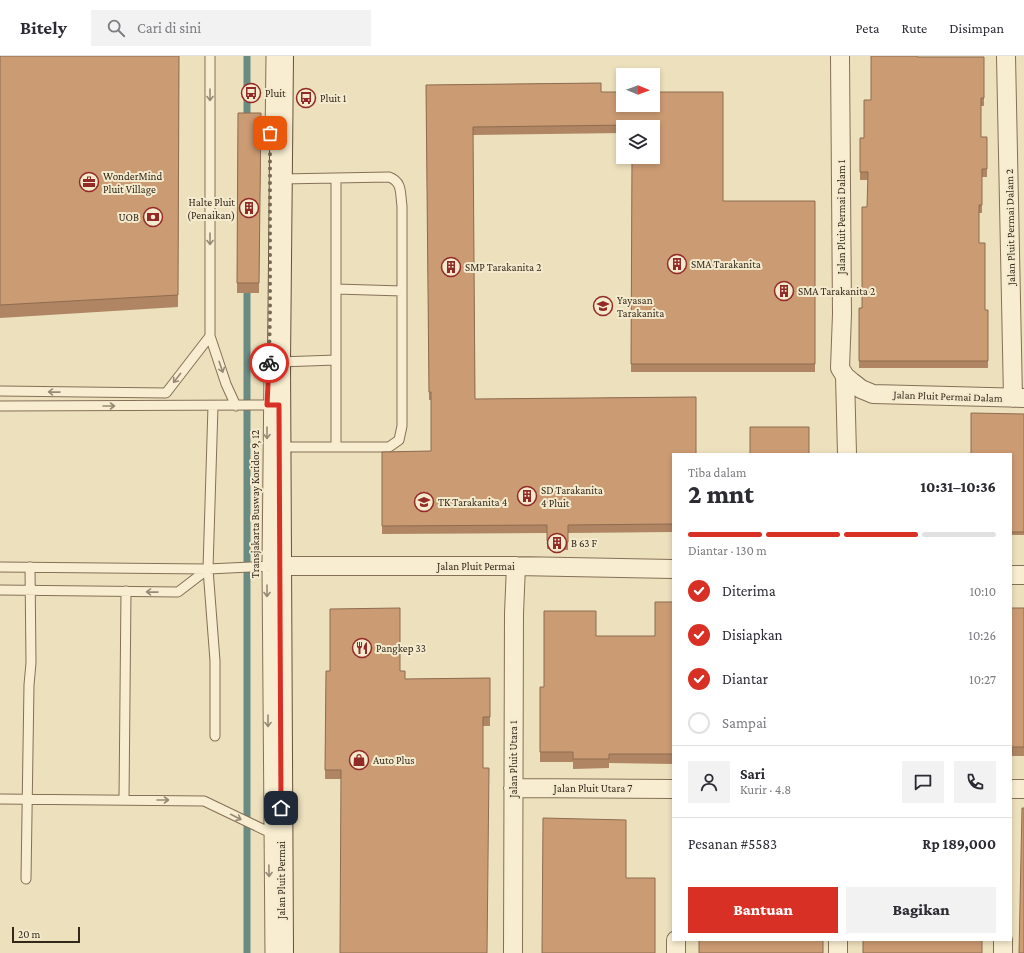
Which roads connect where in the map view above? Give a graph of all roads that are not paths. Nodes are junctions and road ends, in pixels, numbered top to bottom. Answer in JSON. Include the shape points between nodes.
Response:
{"nodes":[{"id":1,"x":210,"y":56,"type":"edge"},
{"id":2,"x":271,"y":56,"type":"edge"},
{"id":3,"x":282,"y":56,"type":"edge"},
{"id":4,"x":840,"y":56,"type":"edge"},
{"id":5,"x":1006,"y":56,"type":"edge"},
{"id":6,"x":270,"y":148,"type":"dead end"},
{"id":7,"x":281,"y":179,"type":"junction"},
{"id":8,"x":336,"y":179,"type":"junction"},
{"id":9,"x":336,"y":289,"type":"junction"},
{"id":10,"x":402,"y":290,"type":"junction"},
{"id":11,"x":210,"y":336,"type":"junction"},
{"id":12,"x":336,"y":360,"type":"junction"},
{"id":13,"x":274,"y":361,"type":"junction"},
{"id":14,"x":845,"y":376,"type":"junction"},
{"id":15,"x":0,"y":391,"type":"edge"},
{"id":16,"x":1019,"y":398,"type":"edge"},
{"id":17,"x":273,"y":405,"type":"junction"},
{"id":18,"x":0,"y":406,"type":"edge"},
{"id":19,"x":213,"y":406,"type":"junction"},
{"id":20,"x":238,"y":406,"type":"junction"},
{"id":21,"x":279,"y":447,"type":"junction"},
{"id":22,"x":336,"y":447,"type":"junction"},
{"id":23,"x":847,"y":453,"type":"edge"},
{"id":24,"x":268,"y":566,"type":"junction"},
{"id":25,"x":516,"y":566,"type":"junction"},
{"id":26,"x":0,"y":567,"type":"edge"},
{"id":27,"x":30,"y":567,"type":"junction"},
{"id":28,"x":208,"y":569,"type":"junction"},
{"id":29,"x":672,"y":569,"type":"edge"},
{"id":30,"x":1012,"y":575,"type":"edge"},
{"id":31,"x":1024,"y":575,"type":"edge"},
{"id":32,"x":0,"y":590,"type":"edge"},
{"id":33,"x":30,"y":590,"type":"junction"},
{"id":34,"x":126,"y":591,"type":"junction"},
{"id":35,"x":215,"y":736,"type":"dead end"},
{"id":36,"x":513,"y":788,"type":"junction"},
{"id":37,"x":672,"y":789,"type":"edge"},
{"id":38,"x":1012,"y":789,"type":"edge"},
{"id":39,"x":1024,"y":789,"type":"edge"},
{"id":40,"x":0,"y":799,"type":"edge"},
{"id":41,"x":27,"y":799,"type":"junction"},
{"id":42,"x":124,"y":800,"type":"junction"},
{"id":43,"x":275,"y":835,"type":"junction"},
{"id":44,"x":26,"y":879,"type":"dead end"},
{"id":45,"x":676,"y":941,"type":"edge"},
{"id":46,"x":838,"y":941,"type":"edge"},
{"id":47,"x":1003,"y":941,"type":"edge"},
{"id":48,"x":270,"y":953,"type":"edge"},
{"id":49,"x":282,"y":953,"type":"edge"},
{"id":50,"x":513,"y":953,"type":"edge"},
{"id":51,"x":676,"y":953,"type":"edge"},
{"id":52,"x":838,"y":953,"type":"edge"},
{"id":53,"x":1003,"y":953,"type":"edge"}],
"edges":[{"from":1,"to":11,"type":"lane","one_way":true},
{"from":2,"to":6,"type":"lane"},
{"from":3,"to":7,"type":"street","name":"Jalan Pluit Permai"},
{"from":4,"to":14,"type":"street","name":"Jalan Pluit Permai Dalam 1","via":[[840,368]]},
{"from":5,"to":16,"type":"street","name":"Jalan Pluit Permai Dalam 2"},
{"from":7,"to":8,"type":"lane"},
{"from":7,"to":13,"type":"street","name":"Jalan Pluit Permai"},
{"from":8,"to":9,"type":"lane"},
{"from":8,"to":10,"type":"lane","via":[[389,177],[399,184],[402,206]]},
{"from":9,"to":10,"type":"lane"},
{"from":9,"to":12,"type":"lane"},
{"from":10,"to":22,"type":"lane","via":[[402,426],[399,440],[390,447]]},
{"from":11,"to":15,"type":"lane","one_way":true,"via":[[166,393]]},
{"from":11,"to":20,"type":"lane","one_way":true,"via":[[226,384]]},
{"from":12,"to":13,"type":"lane"},
{"from":12,"to":22,"type":"lane"},
{"from":13,"to":17,"type":"street","name":"Jalan Pluit Permai"},
{"from":14,"to":16,"type":"street","name":"Jalan Pluit Permai Dalam","via":[[861,389],[873,394]]},
{"from":14,"to":23,"type":"street","name":"Jalan Pluit Permai Dalam 1"},
{"from":17,"to":20,"type":"lane"},
{"from":17,"to":21,"type":"street","name":"Jalan Pluit Permai"},
{"from":17,"to":24,"type":"lane","name":"Transjakarta Busway Koridor 9, 12","one_way":true},
{"from":18,"to":19,"type":"lane","one_way":true},
{"from":19,"to":20,"type":"lane"},
{"from":19,"to":28,"type":"lane"},
{"from":21,"to":22,"type":"lane"},
{"from":21,"to":24,"type":"street","name":"Jalan Pluit Permai"},
{"from":24,"to":25,"type":"street","name":"Jalan Pluit Permai"},
{"from":24,"to":28,"type":"lane","name":"Jalan Pluit Permai"},
{"from":24,"to":43,"type":"street","name":"Jalan Pluit Permai","one_way":true},
{"from":25,"to":29,"type":"street","name":"Jalan Pluit Permai"},
{"from":25,"to":36,"type":"street","name":"Jalan Pluit Utara 1"},
{"from":26,"to":27,"type":"lane","name":"Jalan Pluit Permai"},
{"from":27,"to":28,"type":"lane","name":"Jalan Pluit Permai"},
{"from":27,"to":33,"type":"lane"},
{"from":28,"to":34,"type":"lane","one_way":true,"via":[[178,592]]},
{"from":28,"to":35,"type":"lane","via":[[215,668]]},
{"from":30,"to":31,"type":"street"},
{"from":32,"to":33,"type":"lane"},
{"from":33,"to":34,"type":"lane"},
{"from":33,"to":41,"type":"lane"},
{"from":34,"to":42,"type":"lane"},
{"from":36,"to":37,"type":"street","name":"Jalan Pluit Utara 7"},
{"from":36,"to":50,"type":"street","name":"Jalan Pluit Utara 1"},
{"from":38,"to":39,"type":"street"},
{"from":40,"to":41,"type":"lane"},
{"from":41,"to":42,"type":"lane"},
{"from":41,"to":44,"type":"lane"},
{"from":42,"to":43,"type":"lane","one_way":true,"via":[[204,801]]},
{"from":43,"to":48,"type":"lane","one_way":true},
{"from":43,"to":49,"type":"street","name":"Jalan Pluit Permai"},
{"from":45,"to":51,"type":"street"},
{"from":46,"to":52,"type":"street"},
{"from":47,"to":53,"type":"street"}]}
